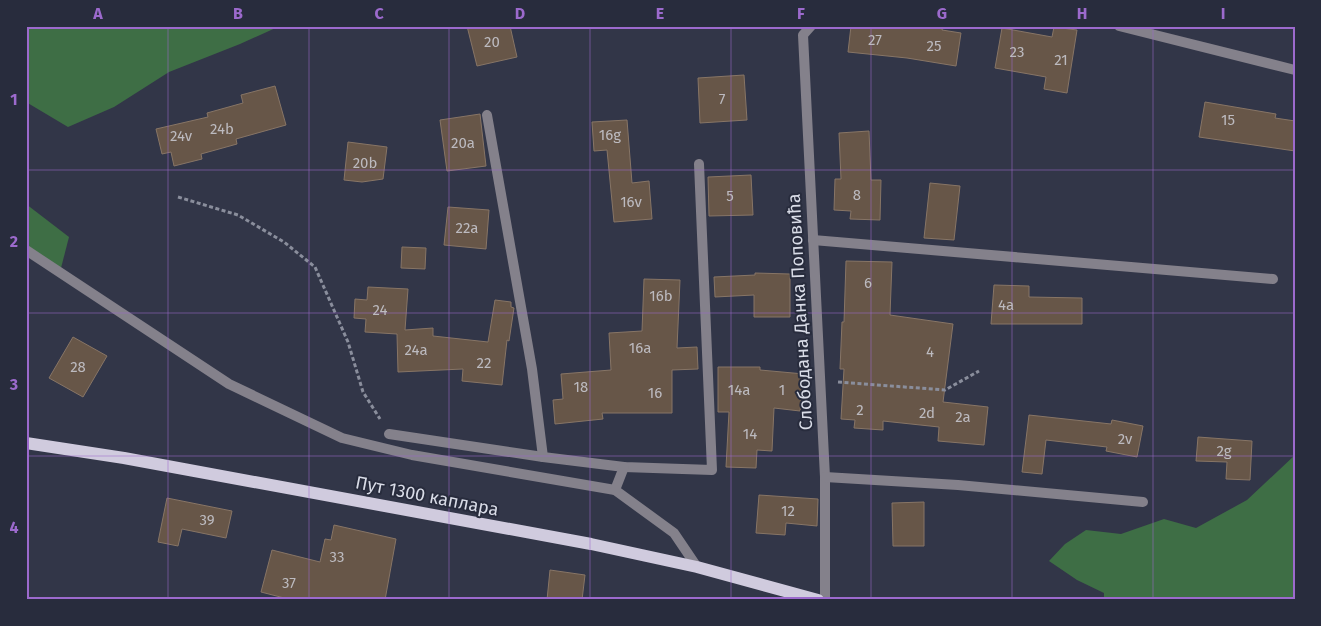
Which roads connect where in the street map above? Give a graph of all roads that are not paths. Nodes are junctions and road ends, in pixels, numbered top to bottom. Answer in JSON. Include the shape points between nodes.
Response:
{"nodes":[{"id":1,"x":811,"y":26,"type":"edge"},
{"id":2,"x":1120,"y":26,"type":"edge"},
{"id":3,"x":1295,"y":70,"type":"edge"},
{"id":4,"x":487,"y":115,"type":"dead end"},
{"id":5,"x":699,"y":164,"type":"dead end"},
{"id":6,"x":813,"y":240,"type":"junction"},
{"id":7,"x":26,"y":250,"type":"edge"},
{"id":8,"x":1273,"y":279,"type":"dead end"},
{"id":9,"x":389,"y":434,"type":"road end"},
{"id":10,"x":26,"y":444,"type":"edge"},
{"id":11,"x":543,"y":457,"type":"junction"},
{"id":12,"x":624,"y":467,"type":"junction"},
{"id":13,"x":825,"y":477,"type":"junction"},
{"id":14,"x":615,"y":490,"type":"junction"},
{"id":15,"x":1142,"y":502,"type":"dead end"},
{"id":16,"x":697,"y":567,"type":"junction"},
{"id":17,"x":818,"y":600,"type":"edge"},
{"id":18,"x":825,"y":600,"type":"edge"}],
"edges":[{"from":1,"to":6,"type":"street","name":"Слободана Данка Поповића","via":[[803,35]]},
{"from":2,"to":3,"type":"street"},
{"from":4,"to":11,"type":"street","via":[[532,369]]},
{"from":5,"to":12,"type":"street","via":[[712,470]]},
{"from":6,"to":8,"type":"street"},
{"from":6,"to":13,"type":"street","name":"Слободана Данка Поповића"},
{"from":7,"to":14,"type":"street","via":[[229,384],[342,438],[412,455]]},
{"from":9,"to":11,"type":"street"},
{"from":10,"to":16,"type":"main road","name":"Пут 1300 каплара","via":[[347,498]]},
{"from":11,"to":12,"type":"street"},
{"from":12,"to":14,"type":"street"},
{"from":13,"to":15,"type":"street"},
{"from":13,"to":18,"type":"street","name":"Слободана Данка Поповића"},
{"from":14,"to":16,"type":"street","via":[[674,533]]},
{"from":16,"to":17,"type":"main road","name":"Пут 1300 каплара"}]}
